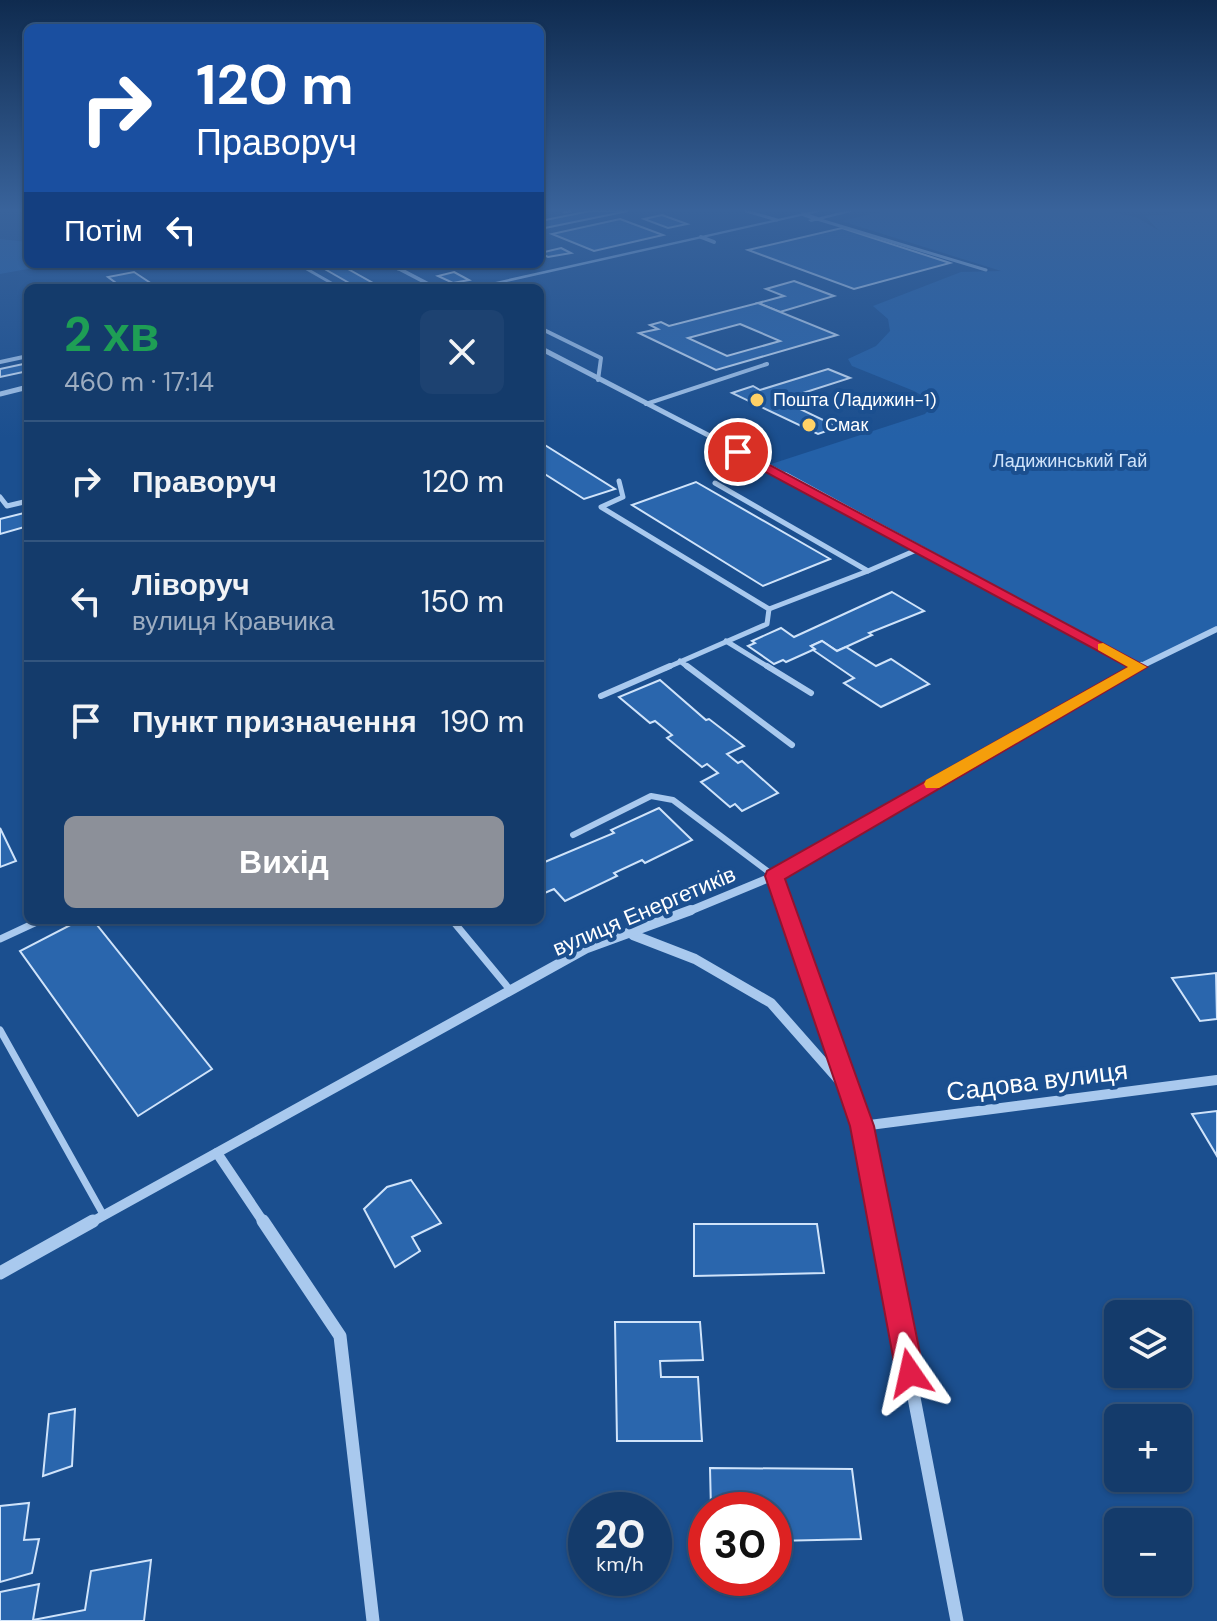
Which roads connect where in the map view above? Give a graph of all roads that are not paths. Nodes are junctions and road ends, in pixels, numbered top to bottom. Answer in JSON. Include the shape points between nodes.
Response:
{"nodes":[{"id":1,"x":544,"y":330,"type":"edge"},
{"id":2,"x":544,"y":350,"type":"edge"},
{"id":3,"x":24,"y":357,"type":"edge"},
{"id":4,"x":0,"y":362,"type":"edge"},
{"id":5,"x":767,"y":364,"type":"dead end"},
{"id":6,"x":598,"y":380,"type":"junction"},
{"id":7,"x":24,"y":388,"type":"edge"},
{"id":8,"x":0,"y":394,"type":"edge"},
{"id":9,"x":646,"y":404,"type":"junction"},
{"id":10,"x":619,"y":481,"type":"dead end"},
{"id":11,"x":715,"y":483,"type":"dead end"},
{"id":12,"x":0,"y":497,"type":"edge"},
{"id":13,"x":24,"y":502,"type":"edge"},
{"id":14,"x":921,"y":548,"type":"junction"},
{"id":15,"x":868,"y":571,"type":"junction"},
{"id":16,"x":769,"y":609,"type":"junction"},
{"id":17,"x":1217,"y":629,"type":"edge"},
{"id":18,"x":726,"y":641,"type":"junction"},
{"id":19,"x":680,"y":661,"type":"junction"},
{"id":20,"x":1139,"y":667,"type":"junction"},
{"id":21,"x":811,"y":693,"type":"dead end"},
{"id":22,"x":601,"y":696,"type":"dead end"},
{"id":23,"x":792,"y":745,"type":"dead end"},
{"id":24,"x":573,"y":835,"type":"dead end"},
{"id":25,"x":774,"y":876,"type":"junction"},
{"id":26,"x":32,"y":924,"type":"edge"},
{"id":27,"x":455,"y":924,"type":"edge"},
{"id":28,"x":632,"y":934,"type":"junction"},
{"id":29,"x":0,"y":939,"type":"edge"},
{"id":30,"x":511,"y":991,"type":"junction"},
{"id":31,"x":0,"y":1030,"type":"edge"},
{"id":32,"x":1217,"y":1080,"type":"edge"},
{"id":33,"x":850,"y":1092,"type":"junction"},
{"id":34,"x":862,"y":1126,"type":"junction"},
{"id":35,"x":217,"y":1153,"type":"junction"},
{"id":36,"x":104,"y":1216,"type":"junction"},
{"id":37,"x":0,"y":1273,"type":"edge"},
{"id":38,"x":373,"y":1621,"type":"edge"},
{"id":39,"x":957,"y":1621,"type":"edge"}],
"edges":[{"from":1,"to":6,"type":"lane","via":[[601,358]]},
{"from":2,"to":6,"type":"street"},
{"from":3,"to":4,"type":"lane"},
{"from":5,"to":9,"type":"lane"},
{"from":6,"to":9,"type":"street"},
{"from":7,"to":8,"type":"street"},
{"from":9,"to":14,"type":"street"},
{"from":10,"to":16,"type":"lane","via":[[623,497],[601,507]]},
{"from":11,"to":15,"type":"lane"},
{"from":12,"to":13,"type":"lane","via":[[7,506]]},
{"from":14,"to":15,"type":"lane"},
{"from":14,"to":20,"type":"street"},
{"from":15,"to":16,"type":"lane"},
{"from":16,"to":18,"type":"lane","via":[[767,624]]},
{"from":17,"to":20,"type":"street","name":"вулиця Енергетиків"},
{"from":18,"to":19,"type":"lane"},
{"from":18,"to":21,"type":"lane"},
{"from":19,"to":22,"type":"lane"},
{"from":19,"to":23,"type":"lane"},
{"from":20,"to":25,"type":"street","name":"вулиця Енергетиків"},
{"from":24,"to":25,"type":"lane","via":[[651,796],[673,800]]},
{"from":25,"to":28,"type":"street","name":"вулиця Енергетиків"},
{"from":25,"to":33,"type":"street"},
{"from":26,"to":29,"type":"lane"},
{"from":27,"to":30,"type":"lane"},
{"from":28,"to":30,"type":"street","name":"вулиця Енергетиків","via":[[587,948]]},
{"from":28,"to":33,"type":"street","via":[[695,959],[771,1003]]},
{"from":30,"to":35,"type":"street","name":"вулиця Енергетиків"},
{"from":31,"to":36,"type":"lane"},
{"from":32,"to":34,"type":"street","name":"Садова вулиця"},
{"from":33,"to":34,"type":"street"},
{"from":34,"to":39,"type":"street"},
{"from":35,"to":36,"type":"street","name":"вулиця Енергетиків"},
{"from":35,"to":38,"type":"street","via":[[340,1336]]},
{"from":36,"to":37,"type":"street","name":"вулиця Енергетиків"}]}
